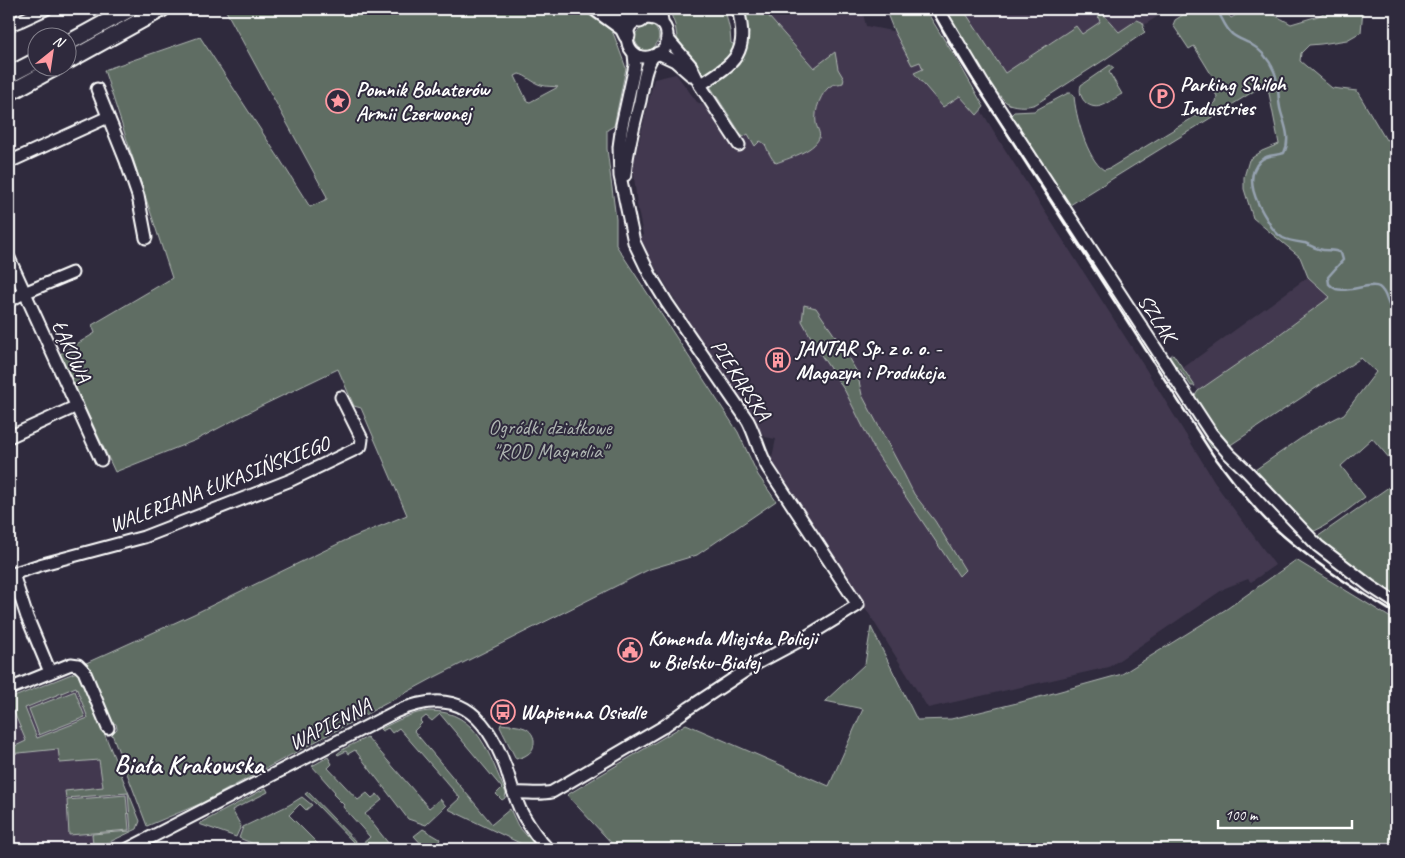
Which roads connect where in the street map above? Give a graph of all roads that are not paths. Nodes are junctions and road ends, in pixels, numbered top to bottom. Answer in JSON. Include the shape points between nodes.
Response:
{"nodes":[{"id":1,"x":46,"y":9,"type":"edge"},
{"id":2,"x":130,"y":9,"type":"edge"},
{"id":3,"x":162,"y":9,"type":"edge"},
{"id":4,"x":597,"y":9,"type":"edge"},
{"id":5,"x":616,"y":9,"type":"edge"},
{"id":6,"x":662,"y":9,"type":"edge"},
{"id":7,"x":738,"y":9,"type":"edge"},
{"id":8,"x":938,"y":9,"type":"edge"},
{"id":9,"x":644,"y":14,"type":"edge"},
{"id":10,"x":662,"y":22,"type":"junction"},
{"id":11,"x":9,"y":25,"type":"edge"},
{"id":12,"x":627,"y":36,"type":"junction"},
{"id":13,"x":78,"y":38,"type":"edge"},
{"id":14,"x":667,"y":38,"type":"junction"},
{"id":15,"x":634,"y":54,"type":"junction"},
{"id":16,"x":78,"y":55,"type":"edge"},
{"id":17,"x":656,"y":55,"type":"junction"},
{"id":18,"x":28,"y":66,"type":"edge"},
{"id":19,"x":9,"y":76,"type":"edge"},
{"id":20,"x":37,"y":78,"type":"edge"},
{"id":21,"x":700,"y":85,"type":"junction"},
{"id":22,"x":97,"y":89,"type":"dead end"},
{"id":23,"x":9,"y":93,"type":"edge"},
{"id":24,"x":108,"y":117,"type":"junction"},
{"id":25,"x":738,"y":145,"type":"dead end"},
{"id":26,"x":9,"y":162,"type":"edge"},
{"id":27,"x":624,"y":194,"type":"junction"},
{"id":28,"x":146,"y":238,"type":"dead end"},
{"id":29,"x":9,"y":258,"type":"edge"},
{"id":30,"x":72,"y":273,"type":"dead end"},
{"id":31,"x":24,"y":293,"type":"junction"},
{"id":32,"x":9,"y":301,"type":"edge"},
{"id":33,"x":341,"y":397,"type":"dead end"},
{"id":34,"x":77,"y":406,"type":"junction"},
{"id":35,"x":9,"y":437,"type":"edge"},
{"id":36,"x":101,"y":460,"type":"dead end"},
{"id":37,"x":11,"y":574,"type":"edge"},
{"id":38,"x":1396,"y":603,"type":"edge"},
{"id":39,"x":50,"y":672,"type":"junction"},
{"id":40,"x":9,"y":689,"type":"edge"},
{"id":41,"x":108,"y":728,"type":"dead end"},
{"id":42,"x":514,"y":792,"type":"junction"},
{"id":43,"x":128,"y":849,"type":"edge"},
{"id":44,"x":548,"y":849,"type":"edge"}],
"edges":[{"from":1,"to":11,"type":"street"},
{"from":2,"to":13,"type":"main road"},
{"from":3,"to":16,"type":"main road"},
{"from":4,"to":12,"type":"main road","via":[[623,28]]},
{"from":5,"to":9,"type":"main road","via":[[630,17]]},
{"from":6,"to":10,"type":"street"},
{"from":7,"to":21,"type":"street","via":[[743,38],[741,48],[726,67]]},
{"from":8,"to":38,"type":"street","name":"SZLAK","via":[[983,84],[1211,433],[1318,546]]},
{"from":9,"to":10,"type":"street"},
{"from":9,"to":12,"type":"street","via":[[633,23]]},
{"from":10,"to":14,"type":"street"},
{"from":12,"to":15,"type":"street"},
{"from":14,"to":17,"type":"street","via":[[666,47]]},
{"from":14,"to":21,"type":"street","via":[[686,59]]},
{"from":15,"to":17,"type":"street","via":[[648,58]]},
{"from":15,"to":27,"type":"street","name":"PIEKARSKA","via":[[634,75],[619,147]]},
{"from":17,"to":21,"type":"street","via":[[676,61]]},
{"from":17,"to":27,"type":"street","name":"PIEKARSKA","via":[[648,63],[628,155]]},
{"from":18,"to":19,"type":"main road"},
{"from":20,"to":23,"type":"main road"},
{"from":21,"to":25,"type":"street"},
{"from":22,"to":24,"type":"street"},
{"from":24,"to":26,"type":"street"},
{"from":24,"to":28,"type":"street","via":[[138,196]]},
{"from":27,"to":42,"type":"street","name":"PIEKARSKA","via":[[634,242],[650,275],[748,421],[762,459],[858,605],[756,664],[663,727],[552,792]]},
{"from":29,"to":31,"type":"street","name":"ŁĄKOWA"},
{"from":30,"to":31,"type":"street"},
{"from":31,"to":32,"type":"street"},
{"from":31,"to":34,"type":"street","name":"ŁĄKOWA"},
{"from":33,"to":37,"type":"street","name":"WALERIANA ŁUKASIŃSKIEGO","via":[[362,439],[358,448],[292,480],[144,537]]},
{"from":34,"to":35,"type":"street"},
{"from":34,"to":36,"type":"street","name":"ŁĄKOWA"},
{"from":37,"to":39,"type":"street"},
{"from":39,"to":40,"type":"street"},
{"from":39,"to":41,"type":"street","via":[[71,664],[81,667]]},
{"from":42,"to":43,"type":"street","name":"WAPIENNA","via":[[496,743],[479,720],[455,704],[422,702],[395,712]]},
{"from":42,"to":44,"type":"street","name":"WAPIENNA","via":[[522,814]]}]}
